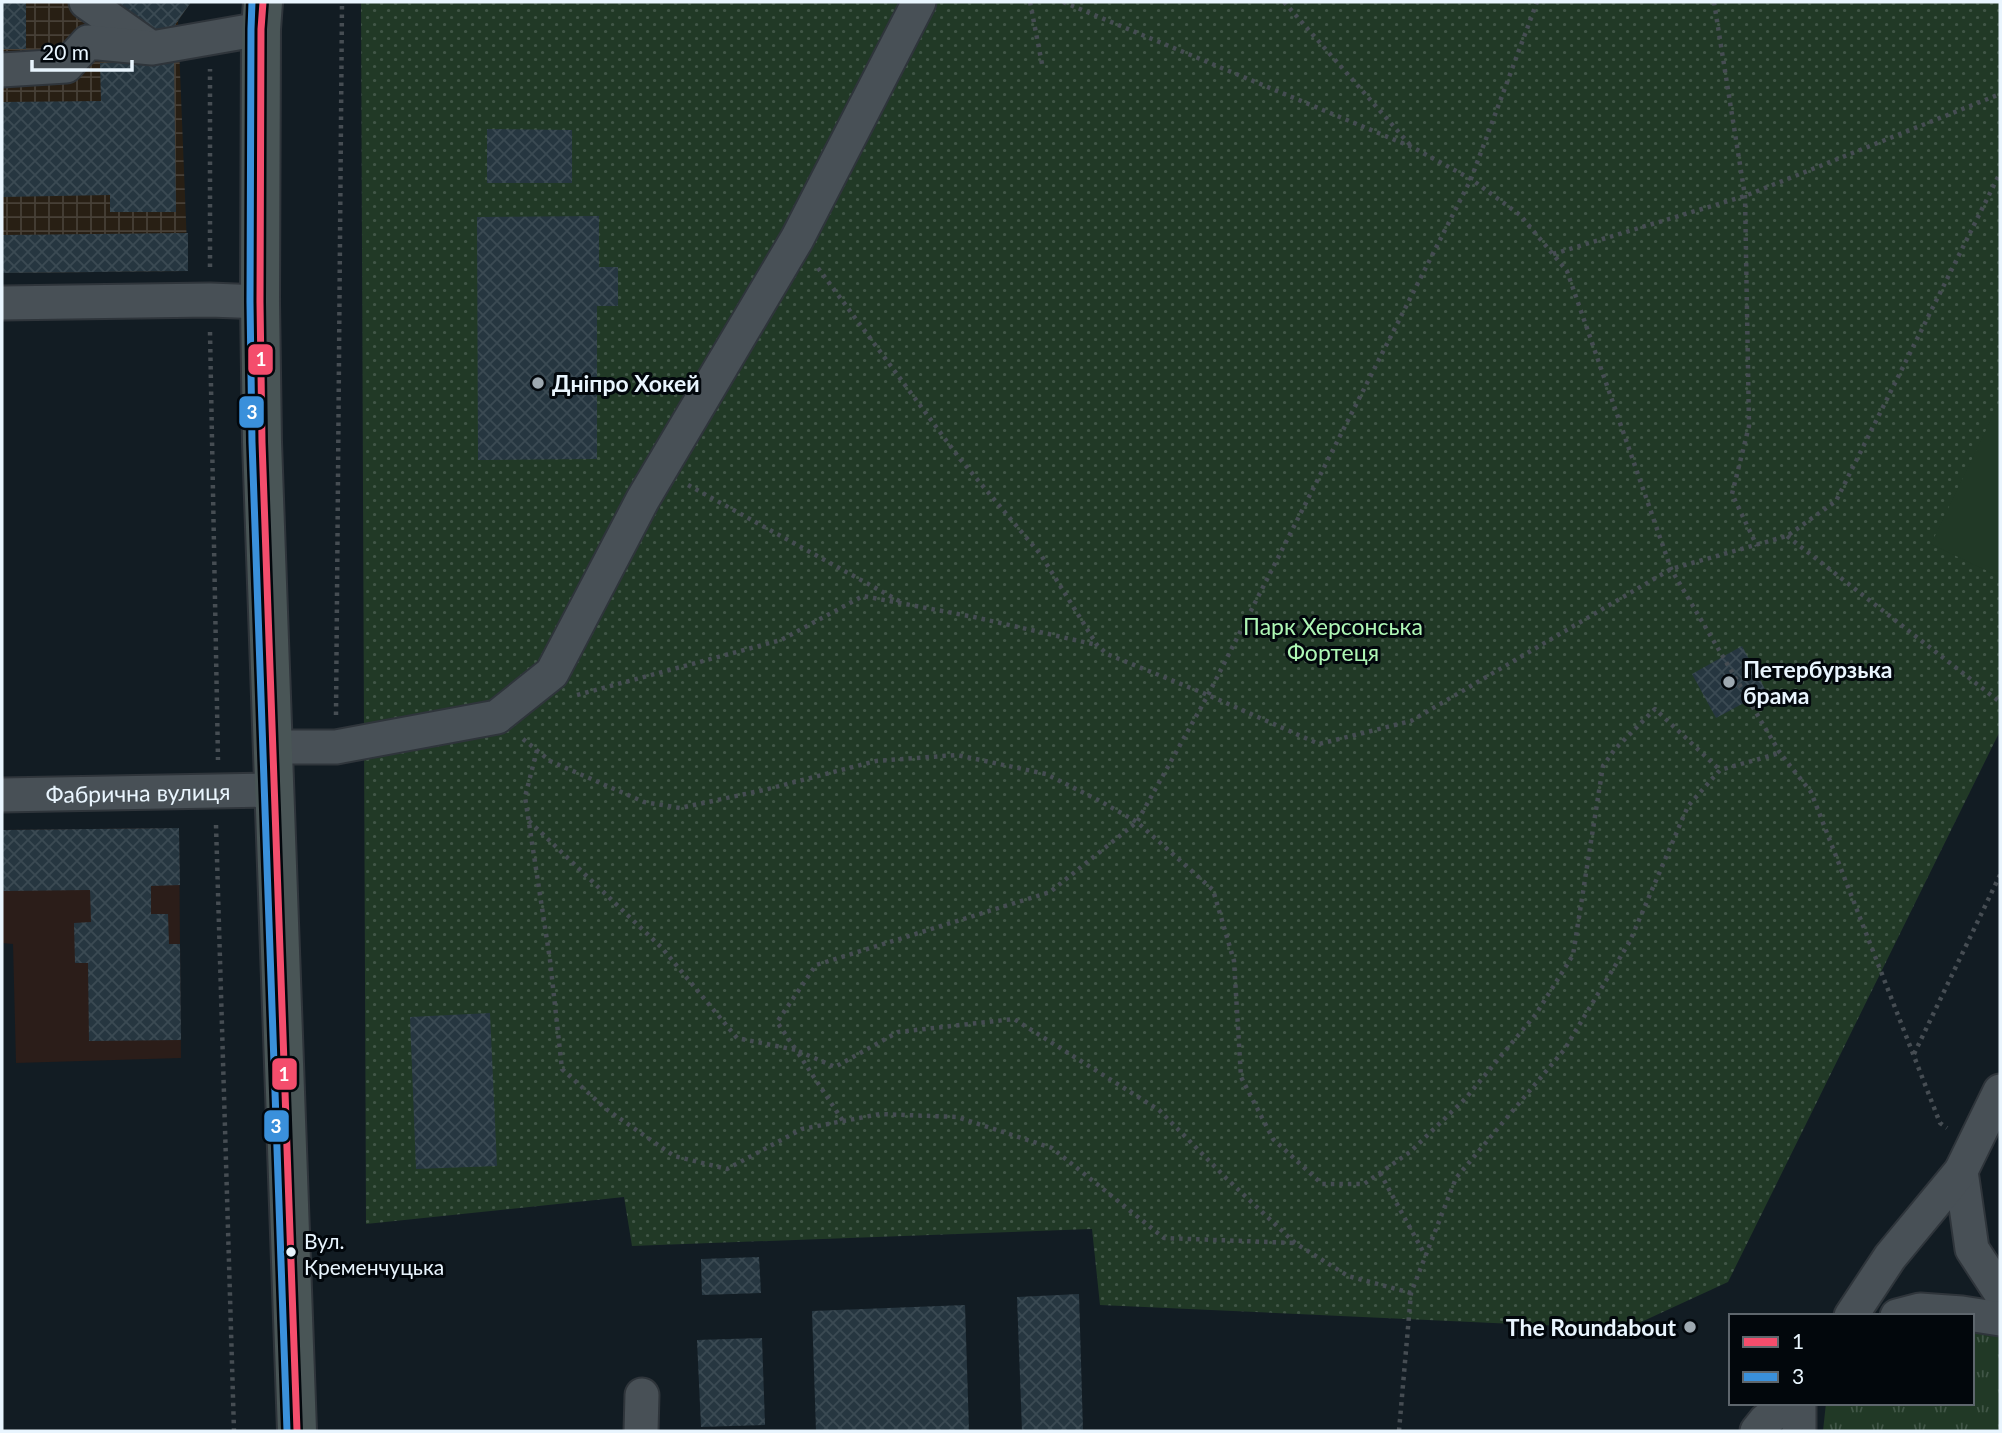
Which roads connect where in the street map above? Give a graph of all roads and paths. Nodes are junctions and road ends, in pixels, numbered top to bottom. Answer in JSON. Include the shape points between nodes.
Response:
{"nodes":[{"id":1,"x":86,"y":2,"type":"edge"},
{"id":2,"x":342,"y":2,"type":"edge"},
{"id":3,"x":919,"y":2,"type":"edge"},
{"id":4,"x":1030,"y":2,"type":"edge"},
{"id":5,"x":1063,"y":2,"type":"edge"},
{"id":6,"x":1284,"y":2,"type":"edge"},
{"id":7,"x":1537,"y":2,"type":"edge"},
{"id":8,"x":1714,"y":2,"type":"edge"},
{"id":9,"x":262,"y":15,"type":"edge"},
{"id":10,"x":210,"y":38,"type":"junction"},
{"id":11,"x":152,"y":48,"type":"junction"},
{"id":12,"x":1042,"y":64,"type":"dead end"},
{"id":13,"x":2,"y":70,"type":"edge"},
{"id":14,"x":2000,"y":94,"type":"edge"},
{"id":15,"x":1412,"y":147,"type":"junction"},
{"id":16,"x":2000,"y":173,"type":"edge"},
{"id":17,"x":1471,"y":179,"type":"junction"},
{"id":18,"x":1745,"y":196,"type":"junction"},
{"id":19,"x":797,"y":239,"type":"junction"},
{"id":20,"x":1553,"y":254,"type":"junction"},
{"id":21,"x":209,"y":300,"type":"junction"},
{"id":22,"x":260,"y":302,"type":"junction"},
{"id":23,"x":2,"y":303,"type":"edge"},
{"id":24,"x":660,"y":470,"type":"junction"},
{"id":25,"x":1787,"y":536,"type":"junction"},
{"id":26,"x":1757,"y":546,"type":"junction"},
{"id":27,"x":1671,"y":569,"type":"junction"},
{"id":28,"x":905,"y":604,"type":"junction"},
{"id":29,"x":1097,"y":645,"type":"junction"},
{"id":30,"x":1208,"y":695,"type":"junction"},
{"id":31,"x":572,"y":696,"type":"dead end"},
{"id":32,"x":2000,"y":702,"type":"edge"},
{"id":33,"x":497,"y":717,"type":"junction"},
{"id":34,"x":274,"y":747,"type":"junction"},
{"id":35,"x":336,"y":747,"type":"junction"},
{"id":36,"x":537,"y":750,"type":"junction"},
{"id":37,"x":1780,"y":753,"type":"junction"},
{"id":38,"x":1720,"y":770,"type":"junction"},
{"id":39,"x":275,"y":790,"type":"junction"},
{"id":40,"x":215,"y":791,"type":"junction"},
{"id":41,"x":2,"y":795,"type":"edge"},
{"id":42,"x":529,"y":821,"type":"junction"},
{"id":43,"x":1137,"y":822,"type":"junction"},
{"id":44,"x":2000,"y":875,"type":"edge"},
{"id":45,"x":796,"y":1050,"type":"junction"},
{"id":46,"x":1914,"y":1055,"type":"junction"},
{"id":47,"x":2000,"y":1091,"type":"edge"},
{"id":48,"x":843,"y":1121,"type":"junction"},
{"id":49,"x":1967,"y":1160,"type":"junction"},
{"id":50,"x":1380,"y":1173,"type":"junction"},
{"id":51,"x":1295,"y":1243,"type":"junction"},
{"id":52,"x":1426,"y":1255,"type":"junction"},
{"id":53,"x":2000,"y":1292,"type":"edge"},
{"id":54,"x":1411,"y":1293,"type":"junction"},
{"id":55,"x":1852,"y":1314,"type":"edge"},
{"id":56,"x":1904,"y":1314,"type":"edge"},
{"id":57,"x":1968,"y":1314,"type":"edge"},
{"id":58,"x":1974,"y":1315,"type":"edge"},
{"id":59,"x":2000,"y":1319,"type":"edge"},
{"id":60,"x":642,"y":1395,"type":"dead end"},
{"id":61,"x":1785,"y":1405,"type":"edge"},
{"id":62,"x":1800,"y":1405,"type":"edge"},
{"id":63,"x":233,"y":1431,"type":"edge"},
{"id":64,"x":297,"y":1431,"type":"edge"},
{"id":65,"x":641,"y":1431,"type":"edge"},
{"id":66,"x":1399,"y":1431,"type":"edge"},
{"id":67,"x":1757,"y":1431,"type":"edge"},
{"id":68,"x":1799,"y":1431,"type":"edge"}],
"edges":[{"from":1,"to":11,"type":"street"},
{"from":2,"to":35,"type":"path"},
{"from":3,"to":19,"type":"street"},
{"from":4,"to":12,"type":"path"},
{"from":5,"to":15,"type":"path"},
{"from":6,"to":15,"type":"path"},
{"from":7,"to":17,"type":"path"},
{"from":8,"to":18,"type":"path"},
{"from":9,"to":10,"type":"street"},
{"from":9,"to":22,"type":"main road"},
{"from":10,"to":11,"type":"street"},
{"from":10,"to":21,"type":"path"},
{"from":11,"to":13,"type":"street","via":[[88,42],[66,66]]},
{"from":14,"to":18,"type":"path"},
{"from":15,"to":17,"type":"path"},
{"from":16,"to":25,"type":"path","via":[[1836,501]]},
{"from":17,"to":20,"type":"path","via":[[1520,215]]},
{"from":17,"to":30,"type":"path"},
{"from":18,"to":20,"type":"path"},
{"from":18,"to":26,"type":"path","via":[[1749,426],[1732,494]]},
{"from":19,"to":24,"type":"street"},
{"from":19,"to":29,"type":"path","via":[[960,459],[1041,555]]},
{"from":20,"to":27,"type":"path","via":[[1566,271]]},
{"from":21,"to":22,"type":"street"},
{"from":21,"to":23,"type":"street"},
{"from":21,"to":40,"type":"path"},
{"from":22,"to":34,"type":"main road"},
{"from":24,"to":28,"type":"path"},
{"from":24,"to":33,"type":"street","via":[[552,673]]},
{"from":25,"to":26,"type":"path"},
{"from":25,"to":32,"type":"path"},
{"from":26,"to":27,"type":"path"},
{"from":27,"to":30,"type":"path","via":[[1411,721],[1319,744]]},
{"from":27,"to":37,"type":"path"},
{"from":28,"to":29,"type":"path"},
{"from":28,"to":31,"type":"path","via":[[863,596],[781,640]]},
{"from":29,"to":30,"type":"path"},
{"from":30,"to":43,"type":"path"},
{"from":33,"to":35,"type":"street"},
{"from":33,"to":36,"type":"path"},
{"from":34,"to":35,"type":"street"},
{"from":34,"to":39,"type":"main road"},
{"from":36,"to":42,"type":"path","via":[[525,797]]},
{"from":36,"to":43,"type":"path","via":[[550,761],[644,802],[680,808],[876,761],[957,755],[1046,774]]},
{"from":37,"to":38,"type":"path"},
{"from":37,"to":46,"type":"path","via":[[1811,792]]},
{"from":38,"to":50,"type":"path","via":[[1655,709],[1615,749],[1603,766],[1573,955],[1536,1014],[1465,1099],[1410,1152]]},
{"from":38,"to":52,"type":"path","via":[[1688,806],[1630,941],[1564,1050],[1457,1178]]},
{"from":39,"to":40,"type":"street","name":"Фабрична вулиця"},
{"from":39,"to":64,"type":"main road"},
{"from":40,"to":41,"type":"street","name":"Фабрична вулиця"},
{"from":40,"to":63,"type":"path"},
{"from":42,"to":45,"type":"path","via":[[662,948],[737,1038]]},
{"from":42,"to":48,"type":"path","via":[[562,1069],[606,1109],[674,1156],[727,1169],[803,1129]]},
{"from":43,"to":45,"type":"path","via":[[1050,892],[816,965],[777,1022]]},
{"from":43,"to":50,"type":"path","via":[[1213,890],[1234,961],[1241,1077],[1273,1139],[1322,1184],[1364,1184]]},
{"from":44,"to":46,"type":"path"},
{"from":45,"to":48,"type":"path"},
{"from":45,"to":51,"type":"path","via":[[835,1067],[898,1032],[1014,1019],[1159,1110]]},
{"from":46,"to":49,"type":"path","via":[[1940,1123]]},
{"from":47,"to":49,"type":"street"},
{"from":48,"to":51,"type":"path","via":[[880,1114],[957,1116],[1052,1148],[1164,1238]]},
{"from":49,"to":53,"type":"street","via":[[1972,1249]]},
{"from":49,"to":55,"type":"street","via":[[1890,1257]]},
{"from":50,"to":52,"type":"path"},
{"from":51,"to":54,"type":"path","via":[[1348,1276]]},
{"from":52,"to":54,"type":"path"},
{"from":54,"to":66,"type":"path"},
{"from":56,"to":57,"type":"street","via":[[1920,1310]]},
{"from":58,"to":59,"type":"street"},
{"from":60,"to":65,"type":"street"},
{"from":61,"to":67,"type":"street"},
{"from":62,"to":68,"type":"street"}]}
